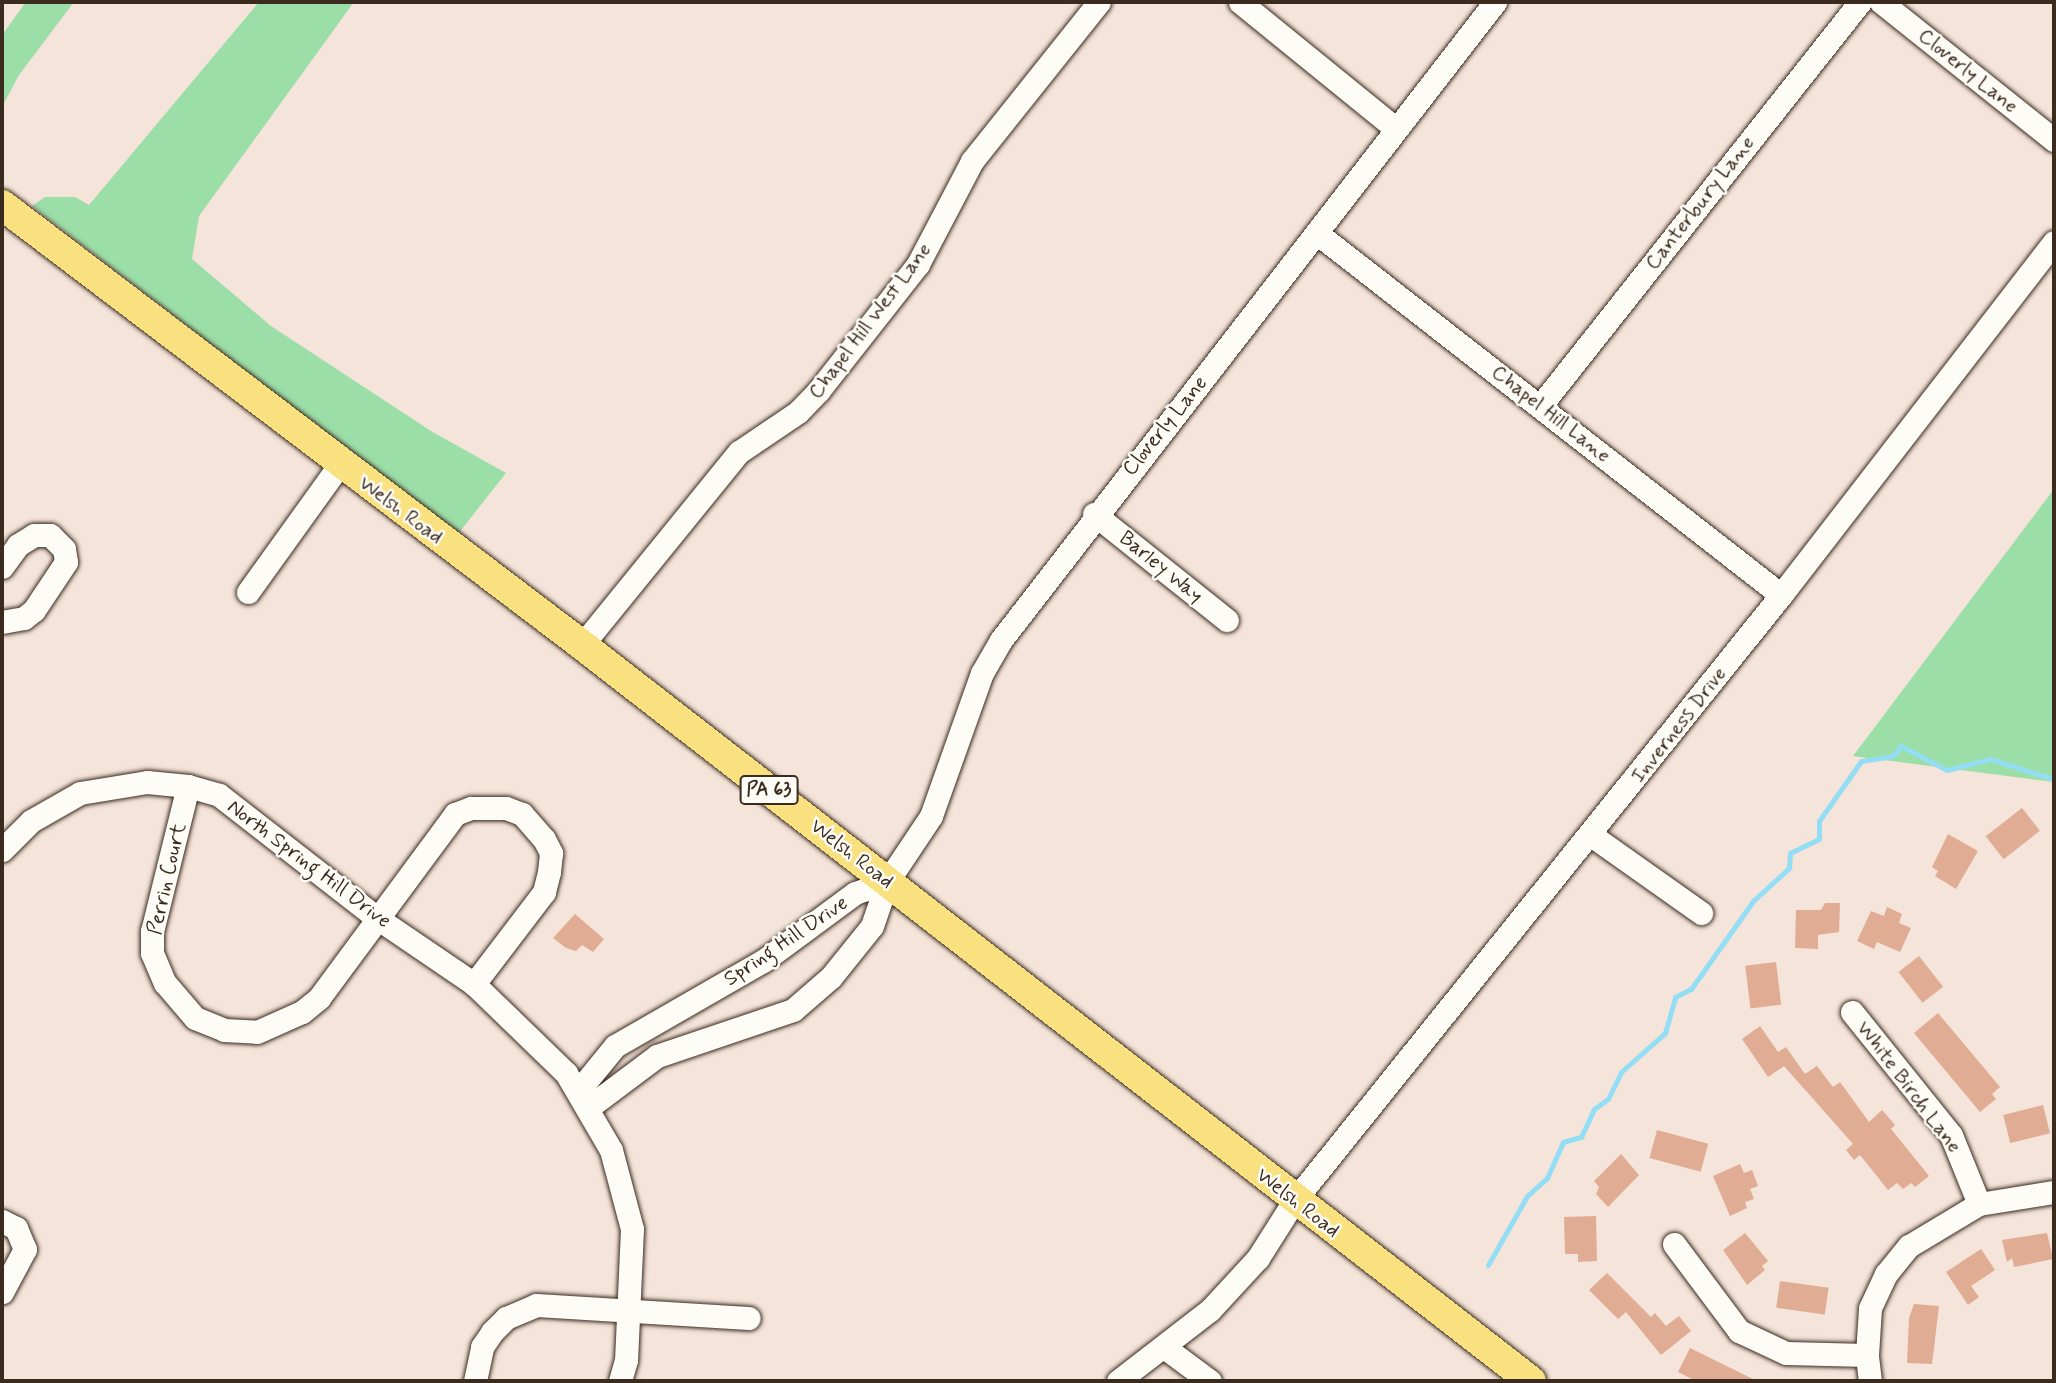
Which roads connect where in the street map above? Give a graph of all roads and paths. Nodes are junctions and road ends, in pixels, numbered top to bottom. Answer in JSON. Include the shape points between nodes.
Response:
{"nodes":[{"id":1,"x":1099,"y":2,"type":"edge"},
{"id":2,"x":1240,"y":2,"type":"edge"},
{"id":3,"x":1495,"y":2,"type":"edge"},
{"id":4,"x":1860,"y":2,"type":"edge"},
{"id":5,"x":1881,"y":2,"type":"edge"},
{"id":6,"x":1395,"y":128,"type":"junction"},
{"id":7,"x":2054,"y":140,"type":"edge"},
{"id":8,"x":2,"y":205,"type":"edge"},
{"id":9,"x":1318,"y":234,"type":"junction"},
{"id":10,"x":2054,"y":242,"type":"edge"},
{"id":11,"x":1541,"y":405,"type":"junction"},
{"id":12,"x":340,"y":464,"type":"junction"},
{"id":13,"x":1094,"y":514,"type":"junction"},
{"id":14,"x":2,"y":567,"type":"edge"},
{"id":15,"x":248,"y":592,"type":"dead end"},
{"id":16,"x":1782,"y":595,"type":"junction"},
{"id":17,"x":1227,"y":620,"type":"dead end"},
{"id":18,"x":2,"y":622,"type":"edge"},
{"id":19,"x":582,"y":645,"type":"junction"},
{"id":20,"x":188,"y":786,"type":"junction"},
{"id":21,"x":1591,"y":835,"type":"junction"},
{"id":22,"x":2,"y":850,"type":"edge"},
{"id":23,"x":887,"y":882,"type":"junction"},
{"id":24,"x":1701,"y":913,"type":"dead end"},
{"id":25,"x":377,"y":918,"type":"junction"},
{"id":26,"x":474,"y":984,"type":"junction"},
{"id":27,"x":1852,"y":1012,"type":"dead end"},
{"id":28,"x":584,"y":1098,"type":"junction"},
{"id":29,"x":2054,"y":1192,"type":"edge"},
{"id":30,"x":1294,"y":1200,"type":"junction"},
{"id":31,"x":1979,"y":1204,"type":"junction"},
{"id":32,"x":2,"y":1220,"type":"edge"},
{"id":33,"x":1674,"y":1244,"type":"dead end"},
{"id":34,"x":2,"y":1292,"type":"edge"},
{"id":35,"x":630,"y":1309,"type":"junction"},
{"id":36,"x":749,"y":1318,"type":"dead end"},
{"id":37,"x":1164,"y":1347,"type":"junction"},
{"id":38,"x":1867,"y":1355,"type":"junction"},
{"id":39,"x":475,"y":1381,"type":"edge"},
{"id":40,"x":620,"y":1381,"type":"edge"},
{"id":41,"x":1118,"y":1381,"type":"edge"},
{"id":42,"x":1210,"y":1381,"type":"edge"},
{"id":43,"x":1531,"y":1381,"type":"edge"},
{"id":44,"x":1870,"y":1381,"type":"edge"}],
"edges":[{"from":1,"to":19,"type":"street","name":"Chapel Hill West Lane","via":[[972,161],[918,264],[819,390],[799,412],[738,452]]},
{"from":2,"to":6,"type":"street"},
{"from":3,"to":6,"type":"street","name":"Cloverly Lane"},
{"from":4,"to":11,"type":"street","name":"Canterbury Lane"},
{"from":5,"to":7,"type":"street","name":"Cloverly Lane"},
{"from":6,"to":9,"type":"street","name":"Cloverly Lane"},
{"from":8,"to":12,"type":"main road","name":"Welsh Road","number":"PA 63"},
{"from":9,"to":11,"type":"street","name":"Chapel Hill Lane"},
{"from":9,"to":13,"type":"street","name":"Cloverly Lane"},
{"from":10,"to":16,"type":"street","name":"Inverness Drive"},
{"from":11,"to":16,"type":"street","name":"Chapel Hill Lane"},
{"from":12,"to":15,"type":"street"},
{"from":12,"to":19,"type":"main road","name":"Welsh Road","number":"PA 63"},
{"from":13,"to":17,"type":"street","name":"Barley Way"},
{"from":13,"to":23,"type":"street","name":"Cloverly Lane","via":[[982,673],[931,816]]},
{"from":14,"to":18,"type":"street","via":[[18,545],[34,536],[50,536],[64,549],[66,562],[34,610],[24,618]]},
{"from":16,"to":21,"type":"street","name":"Inverness Drive"},
{"from":19,"to":23,"type":"main road","name":"Welsh Road","number":"PA 63"},
{"from":20,"to":22,"type":"street","name":"North Spring Hill Drive","via":[[147,782],[80,793],[31,821]]},
{"from":20,"to":25,"type":"street","name":"North Spring Hill Drive","via":[[219,795]]},
{"from":20,"to":25,"type":"street","name":"Perrin Court","via":[[152,931],[152,953],[165,983],[195,1017],[240,1032],[257,1032],[291,1019],[319,998]]},
{"from":21,"to":24,"type":"street"},
{"from":21,"to":30,"type":"street","name":"Inverness Drive"},
{"from":23,"to":28,"type":"street","name":"Spring Hill Drive","via":[[855,892],[763,961],[615,1046]]},
{"from":23,"to":28,"type":"street","name":"Spring Hill Drive","via":[[872,926],[831,977],[793,1010],[656,1056]]},
{"from":23,"to":30,"type":"main road","name":"Welsh Road","number":"PA 63"},
{"from":25,"to":26,"type":"street","name":"North Spring Hill Drive"},
{"from":25,"to":26,"type":"street","name":"Perrin Court","via":[[455,814],[487,807],[522,814],[551,853],[544,892]]},
{"from":26,"to":28,"type":"street","name":"North Spring Hill Drive","via":[[554,1059]]},
{"from":27,"to":31,"type":"street","name":"White Birch Lane","via":[[1951,1135]]},
{"from":28,"to":35,"type":"street","name":"North Spring Hill Drive","via":[[611,1150],[632,1230]]},
{"from":29,"to":31,"type":"street"},
{"from":30,"to":37,"type":"street","name":"Inverness Drive","via":[[1258,1258],[1210,1310]]},
{"from":30,"to":43,"type":"main road","name":"Welsh Road","number":"PA 63"},
{"from":31,"to":38,"type":"street","via":[[1926,1232],[1886,1273],[1870,1308]]},
{"from":32,"to":34,"type":"street","via":[[16,1228],[25,1249]]},
{"from":33,"to":38,"type":"street","via":[[1739,1331],[1786,1353]]},
{"from":35,"to":36,"type":"street"},
{"from":35,"to":39,"type":"street","via":[[536,1305],[521,1309],[506,1318],[482,1347]]},
{"from":35,"to":40,"type":"street","name":"North Spring Hill Drive"},
{"from":37,"to":41,"type":"street","name":"Inverness Drive"},
{"from":37,"to":42,"type":"street"},
{"from":38,"to":44,"type":"street"}]}
